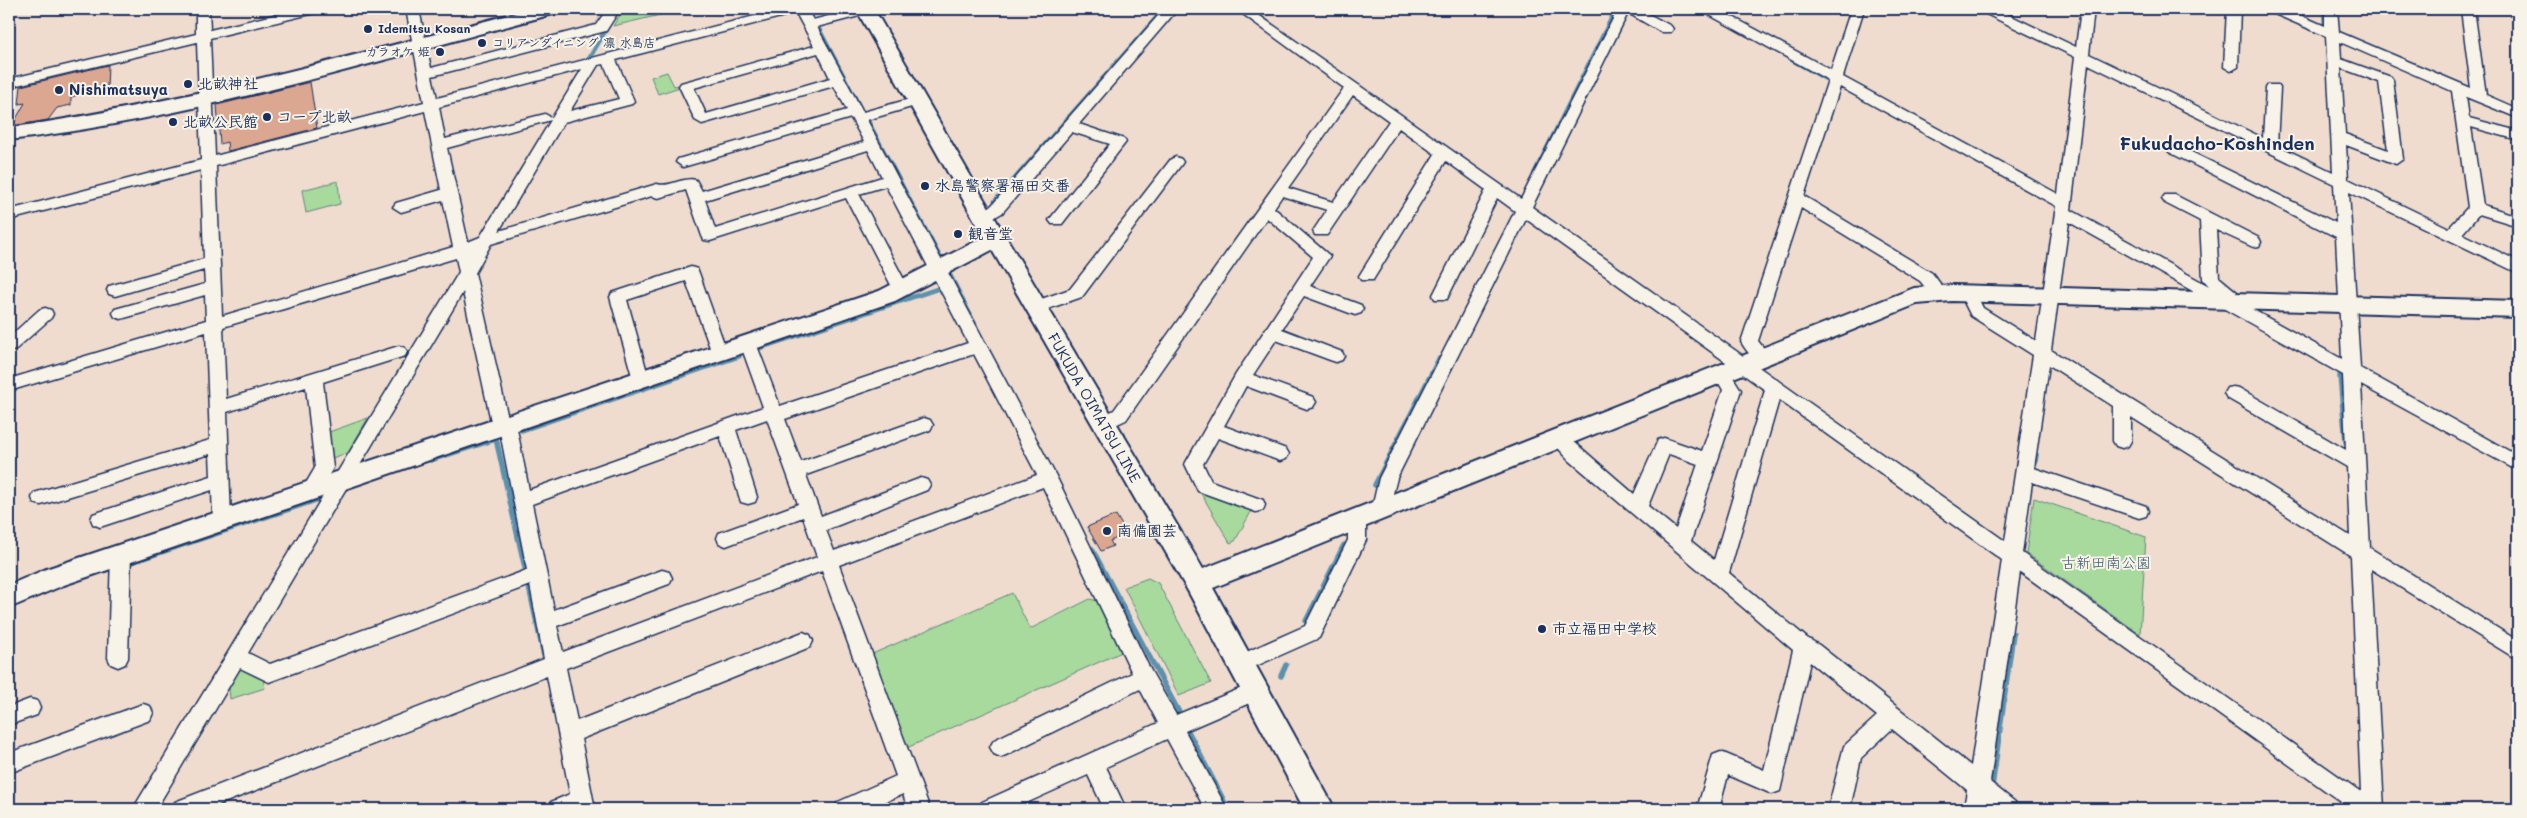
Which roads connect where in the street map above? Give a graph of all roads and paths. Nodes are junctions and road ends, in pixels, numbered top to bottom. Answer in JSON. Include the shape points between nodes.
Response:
{"nodes":[{"id":1,"x":202,"y":9,"type":"edge"},
{"id":2,"x":314,"y":9,"type":"edge"},
{"id":3,"x":412,"y":9,"type":"edge"},
{"id":4,"x":521,"y":9,"type":"edge"},
{"id":5,"x":551,"y":9,"type":"edge"},
{"id":6,"x":612,"y":9,"type":"edge"},
{"id":7,"x":796,"y":9,"type":"edge"},
{"id":8,"x":801,"y":9,"type":"edge"},
{"id":9,"x":1171,"y":9,"type":"edge"},
{"id":10,"x":1242,"y":9,"type":"edge"},
{"id":11,"x":1624,"y":9,"type":"edge"},
{"id":12,"x":1630,"y":9,"type":"edge"},
{"id":13,"x":1708,"y":9,"type":"edge"},
{"id":14,"x":1858,"y":9,"type":"edge"},
{"id":15,"x":1987,"y":9,"type":"edge"},
{"id":16,"x":2088,"y":9,"type":"edge"},
{"id":17,"x":2233,"y":9,"type":"edge"},
{"id":18,"x":2275,"y":9,"type":"edge"},
{"id":19,"x":2331,"y":9,"type":"edge"},
{"id":20,"x":2468,"y":9,"type":"edge"},
{"id":21,"x":865,"y":10,"type":"edge"},
{"id":22,"x":809,"y":25,"type":"junction"},
{"id":23,"x":1666,"y":29,"type":"dead end"},
{"id":24,"x":202,"y":36,"type":"junction"},
{"id":25,"x":2332,"y":36,"type":"junction"},
{"id":26,"x":418,"y":39,"type":"junction"},
{"id":27,"x":822,"y":48,"type":"junction"},
{"id":28,"x":2081,"y":54,"type":"junction"},
{"id":29,"x":608,"y":58,"type":"junction"},
{"id":30,"x":2334,"y":61,"type":"junction"},
{"id":31,"x":588,"y":63,"type":"junction"},
{"id":32,"x":2231,"y":66,"type":"dead end"},
{"id":33,"x":424,"y":74,"type":"junction"},
{"id":34,"x":839,"y":80,"type":"junction"},
{"id":35,"x":1834,"y":82,"type":"junction"},
{"id":36,"x":9,"y":83,"type":"edge"},
{"id":37,"x":1352,"y":86,"type":"junction"},
{"id":38,"x":2273,"y":88,"type":"dead end"},
{"id":39,"x":2459,"y":91,"type":"junction"},
{"id":40,"x":204,"y":95,"type":"junction"},
{"id":41,"x":2479,"y":97,"type":"junction"},
{"id":42,"x":917,"y":101,"type":"junction"},
{"id":43,"x":432,"y":103,"type":"junction"},
{"id":44,"x":2518,"y":114,"type":"edge"},
{"id":45,"x":858,"y":115,"type":"junction"},
{"id":46,"x":552,"y":119,"type":"junction"},
{"id":47,"x":1398,"y":119,"type":"junction"},
{"id":48,"x":2463,"y":121,"type":"junction"},
{"id":49,"x":9,"y":126,"type":"edge"},
{"id":50,"x":1070,"y":126,"type":"junction"},
{"id":51,"x":9,"y":134,"type":"edge"},
{"id":52,"x":2518,"y":135,"type":"edge"},
{"id":53,"x":2338,"y":136,"type":"junction"},
{"id":54,"x":873,"y":144,"type":"junction"},
{"id":55,"x":440,"y":145,"type":"junction"},
{"id":56,"x":2270,"y":146,"type":"junction"},
{"id":57,"x":2174,"y":149,"type":"dead end"},
{"id":58,"x":1443,"y":152,"type":"junction"},
{"id":59,"x":208,"y":162,"type":"junction"},
{"id":60,"x":683,"y":162,"type":"dead end"},
{"id":61,"x":1176,"y":162,"type":"dead end"},
{"id":62,"x":891,"y":179,"type":"junction"},
{"id":63,"x":2341,"y":181,"type":"junction"},
{"id":64,"x":1494,"y":189,"type":"junction"},
{"id":65,"x":1279,"y":190,"type":"junction"},
{"id":66,"x":850,"y":192,"type":"junction"},
{"id":67,"x":449,"y":193,"type":"junction"},
{"id":68,"x":696,"y":198,"type":"junction"},
{"id":69,"x":1796,"y":198,"type":"junction"},
{"id":70,"x":2170,"y":199,"type":"dead end"},
{"id":71,"x":1522,"y":206,"type":"junction"},
{"id":72,"x":401,"y":207,"type":"dead end"},
{"id":73,"x":1336,"y":208,"type":"junction"},
{"id":74,"x":2063,"y":208,"type":"junction"},
{"id":75,"x":2476,"y":208,"type":"junction"},
{"id":76,"x":1265,"y":209,"type":"junction"},
{"id":77,"x":9,"y":215,"type":"edge"},
{"id":78,"x":983,"y":217,"type":"junction"},
{"id":79,"x":2208,"y":219,"type":"junction"},
{"id":80,"x":1057,"y":220,"type":"dead end"},
{"id":81,"x":2518,"y":221,"type":"edge"},
{"id":82,"x":1321,"y":230,"type":"dead end"},
{"id":83,"x":2339,"y":232,"type":"junction"},
{"id":84,"x":2452,"y":235,"type":"junction"},
{"id":85,"x":996,"y":240,"type":"junction"},
{"id":86,"x":2252,"y":242,"type":"dead end"},
{"id":87,"x":472,"y":254,"type":"junction"},
{"id":88,"x":212,"y":262,"type":"junction"},
{"id":89,"x":937,"y":268,"type":"junction"},
{"id":90,"x":2518,"y":268,"type":"edge"},
{"id":91,"x":1368,"y":276,"type":"dead end"},
{"id":92,"x":213,"y":287,"type":"junction"},
{"id":93,"x":1301,"y":288,"type":"junction"},
{"id":94,"x":901,"y":289,"type":"junction"},
{"id":95,"x":115,"y":290,"type":"dead end"},
{"id":96,"x":1940,"y":294,"type":"junction"},
{"id":97,"x":1968,"y":294,"type":"junction"},
{"id":98,"x":1441,"y":295,"type":"dead end"},
{"id":99,"x":2050,"y":296,"type":"junction"},
{"id":100,"x":2235,"y":302,"type":"junction"},
{"id":101,"x":2348,"y":305,"type":"junction"},
{"id":102,"x":1036,"y":307,"type":"junction"},
{"id":103,"x":1355,"y":309,"type":"dead end"},
{"id":104,"x":2518,"y":309,"type":"edge"},
{"id":105,"x":121,"y":313,"type":"dead end"},
{"id":106,"x":45,"y":314,"type":"dead end"},
{"id":107,"x":214,"y":323,"type":"junction"},
{"id":108,"x":1272,"y":332,"type":"junction"},
{"id":109,"x":748,"y":343,"type":"junction"},
{"id":110,"x":9,"y":346,"type":"edge"},
{"id":111,"x":978,"y":346,"type":"junction"},
{"id":112,"x":400,"y":352,"type":"dead end"},
{"id":113,"x":719,"y":352,"type":"junction"},
{"id":114,"x":2042,"y":352,"type":"junction"},
{"id":115,"x":1336,"y":356,"type":"dead end"},
{"id":116,"x":1753,"y":361,"type":"junction"},
{"id":117,"x":2352,"y":372,"type":"junction"},
{"id":118,"x":1722,"y":373,"type":"junction"},
{"id":119,"x":1242,"y":378,"type":"junction"},
{"id":120,"x":314,"y":379,"type":"junction"},
{"id":121,"x":640,"y":379,"type":"junction"},
{"id":122,"x":9,"y":385,"type":"edge"},
{"id":123,"x":1774,"y":388,"type":"junction"},
{"id":124,"x":2232,"y":393,"type":"dead end"},
{"id":125,"x":2122,"y":401,"type":"junction"},
{"id":126,"x":1307,"y":402,"type":"dead end"},
{"id":127,"x":218,"y":408,"type":"junction"},
{"id":128,"x":774,"y":413,"type":"junction"},
{"id":129,"x":1102,"y":424,"type":"junction"},
{"id":130,"x":504,"y":425,"type":"junction"},
{"id":131,"x":924,"y":425,"type":"dead end"},
{"id":132,"x":726,"y":427,"type":"junction"},
{"id":133,"x":1213,"y":429,"type":"junction"},
{"id":134,"x":1558,"y":438,"type":"junction"},
{"id":135,"x":2122,"y":441,"type":"dead end"},
{"id":136,"x":219,"y":444,"type":"junction"},
{"id":137,"x":1280,"y":454,"type":"dead end"},
{"id":138,"x":1708,"y":460,"type":"junction"},
{"id":139,"x":2356,"y":464,"type":"junction"},
{"id":140,"x":2518,"y":464,"type":"edge"},
{"id":141,"x":796,"y":471,"type":"junction"},
{"id":142,"x":2026,"y":472,"type":"junction"},
{"id":143,"x":1048,"y":478,"type":"junction"},
{"id":144,"x":344,"y":479,"type":"junction"},
{"id":145,"x":220,"y":480,"type":"junction"},
{"id":146,"x":921,"y":485,"type":"dead end"},
{"id":147,"x":311,"y":490,"type":"junction"},
{"id":148,"x":748,"y":497,"type":"dead end"},
{"id":149,"x":40,"y":498,"type":"dead end"},
{"id":150,"x":522,"y":500,"type":"junction"},
{"id":151,"x":1256,"y":506,"type":"dead end"},
{"id":152,"x":809,"y":507,"type":"junction"},
{"id":153,"x":1381,"y":508,"type":"junction"},
{"id":154,"x":1638,"y":508,"type":"junction"},
{"id":155,"x":2139,"y":511,"type":"dead end"},
{"id":156,"x":1357,"y":518,"type":"junction"},
{"id":157,"x":100,"y":519,"type":"dead end"},
{"id":158,"x":222,"y":520,"type":"junction"},
{"id":159,"x":816,"y":526,"type":"junction"},
{"id":160,"x":726,"y":538,"type":"dead end"},
{"id":161,"x":1680,"y":544,"type":"junction"},
{"id":162,"x":2360,"y":551,"type":"junction"},
{"id":163,"x":121,"y":554,"type":"junction"},
{"id":164,"x":2014,"y":556,"type":"junction"},
{"id":165,"x":829,"y":561,"type":"junction"},
{"id":166,"x":536,"y":574,"type":"junction"},
{"id":167,"x":1719,"y":574,"type":"junction"},
{"id":168,"x":662,"y":578,"type":"dead end"},
{"id":169,"x":1197,"y":583,"type":"junction"},
{"id":170,"x":9,"y":597,"type":"edge"},
{"id":171,"x":546,"y":622,"type":"junction"},
{"id":172,"x":803,"y":641,"type":"dead end"},
{"id":173,"x":1804,"y":646,"type":"junction"},
{"id":174,"x":2518,"y":651,"type":"edge"},
{"id":175,"x":236,"y":657,"type":"junction"},
{"id":176,"x":118,"y":658,"type":"dead end"},
{"id":177,"x":554,"y":664,"type":"junction"},
{"id":178,"x":1240,"y":664,"type":"junction"},
{"id":179,"x":1144,"y":677,"type":"junction"},
{"id":180,"x":1254,"y":692,"type":"junction"},
{"id":181,"x":30,"y":708,"type":"dead end"},
{"id":182,"x":143,"y":713,"type":"dead end"},
{"id":183,"x":9,"y":716,"type":"edge"},
{"id":184,"x":1892,"y":716,"type":"junction"},
{"id":185,"x":1171,"y":726,"type":"junction"},
{"id":186,"x":569,"y":734,"type":"junction"},
{"id":187,"x":1001,"y":747,"type":"dead end"},
{"id":188,"x":9,"y":762,"type":"edge"},
{"id":189,"x":1093,"y":762,"type":"junction"},
{"id":190,"x":909,"y":781,"type":"junction"},
{"id":191,"x":1978,"y":784,"type":"junction"},
{"id":192,"x":584,"y":804,"type":"edge"},
{"id":193,"x":1018,"y":804,"type":"edge"},
{"id":194,"x":144,"y":809,"type":"edge"},
{"id":195,"x":183,"y":809,"type":"edge"},
{"id":196,"x":558,"y":809,"type":"edge"},
{"id":197,"x":846,"y":809,"type":"edge"},
{"id":198,"x":919,"y":809,"type":"edge"},
{"id":199,"x":990,"y":809,"type":"edge"},
{"id":200,"x":1115,"y":809,"type":"edge"},
{"id":201,"x":1216,"y":809,"type":"edge"},
{"id":202,"x":1320,"y":809,"type":"edge"},
{"id":203,"x":1708,"y":809,"type":"edge"},
{"id":204,"x":1839,"y":809,"type":"edge"},
{"id":205,"x":1975,"y":809,"type":"edge"},
{"id":206,"x":2007,"y":809,"type":"edge"},
{"id":207,"x":2368,"y":809,"type":"edge"},
{"id":208,"x":2373,"y":809,"type":"edge"}],
"edges":[{"from":1,"to":24,"type":"street"},
{"from":2,"to":24,"type":"street"},
{"from":3,"to":26,"type":"street"},
{"from":4,"to":26,"type":"street"},
{"from":5,"to":26,"type":"street"},
{"from":6,"to":33,"type":"street","via":[[601,28]]},
{"from":7,"to":29,"type":"street"},
{"from":8,"to":22,"type":"street"},
{"from":9,"to":50,"type":"street"},
{"from":10,"to":37,"type":"street"},
{"from":11,"to":71,"type":"street"},
{"from":12,"to":23,"type":"street"},
{"from":13,"to":35,"type":"street"},
{"from":14,"to":35,"type":"street"},
{"from":15,"to":28,"type":"street"},
{"from":16,"to":28,"type":"street"},
{"from":17,"to":32,"type":"street"},
{"from":18,"to":25,"type":"street"},
{"from":19,"to":25,"type":"street"},
{"from":20,"to":41,"type":"street"},
{"from":21,"to":22,"type":"street"},
{"from":21,"to":42,"type":"street","name":"FUKUDA OIMATSU LINE"},
{"from":22,"to":27,"type":"street"},
{"from":24,"to":36,"type":"street"},
{"from":24,"to":40,"type":"street"},
{"from":25,"to":30,"type":"street"},
{"from":25,"to":39,"type":"street"},
{"from":26,"to":33,"type":"street"},
{"from":26,"to":40,"type":"street"},
{"from":27,"to":34,"type":"street"},
{"from":27,"to":34,"type":"street","via":[[686,86],[702,120]]},
{"from":28,"to":56,"type":"street"},
{"from":28,"to":74,"type":"street"},
{"from":29,"to":31,"type":"street"},
{"from":29,"to":46,"type":"street","via":[[627,101]]},
{"from":30,"to":53,"type":"street"},
{"from":30,"to":53,"type":"street","via":[[2386,80],[2396,159]]},
{"from":31,"to":43,"type":"street"},
{"from":31,"to":46,"type":"street"},
{"from":33,"to":43,"type":"street"},
{"from":34,"to":45,"type":"street"},
{"from":35,"to":69,"type":"street"},
{"from":35,"to":74,"type":"street"},
{"from":37,"to":47,"type":"street"},
{"from":37,"to":65,"type":"street"},
{"from":38,"to":56,"type":"street"},
{"from":39,"to":41,"type":"street"},
{"from":39,"to":48,"type":"street"},
{"from":40,"to":49,"type":"street"},
{"from":40,"to":51,"type":"street","via":[[129,116]]},
{"from":40,"to":59,"type":"street"},
{"from":41,"to":44,"type":"street"},
{"from":42,"to":45,"type":"street"},
{"from":42,"to":78,"type":"street","name":"FUKUDA OIMATSU LINE"},
{"from":43,"to":55,"type":"street"},
{"from":43,"to":59,"type":"street","via":[[371,122]]},
{"from":45,"to":54,"type":"street"},
{"from":45,"to":60,"type":"street"},
{"from":46,"to":55,"type":"street"},
{"from":46,"to":87,"type":"street"},
{"from":47,"to":58,"type":"street"},
{"from":47,"to":73,"type":"street"},
{"from":48,"to":52,"type":"street"},
{"from":48,"to":75,"type":"street"},
{"from":50,"to":78,"type":"street","via":[[997,209]]},
{"from":50,"to":80,"type":"street","via":[[1120,142]]},
{"from":53,"to":63,"type":"street"},
{"from":54,"to":62,"type":"street"},
{"from":54,"to":68,"type":"street"},
{"from":55,"to":67,"type":"street"},
{"from":56,"to":63,"type":"street"},
{"from":57,"to":83,"type":"street"},
{"from":58,"to":64,"type":"street"},
{"from":58,"to":91,"type":"street"},
{"from":59,"to":77,"type":"street"},
{"from":59,"to":88,"type":"street"},
{"from":61,"to":102,"type":"street","via":[[1076,292]]},
{"from":62,"to":66,"type":"street"},
{"from":62,"to":89,"type":"street"},
{"from":63,"to":83,"type":"street"},
{"from":63,"to":84,"type":"street"},
{"from":64,"to":71,"type":"street"},
{"from":64,"to":98,"type":"street"},
{"from":65,"to":73,"type":"street"},
{"from":65,"to":76,"type":"street"},
{"from":66,"to":68,"type":"street","via":[[710,236]]},
{"from":66,"to":94,"type":"street"},
{"from":67,"to":72,"type":"street"},
{"from":67,"to":87,"type":"street"},
{"from":68,"to":87,"type":"street","via":[[691,183],[658,194],[656,189]]},
{"from":69,"to":96,"type":"street","via":[[1926,277]]},
{"from":69,"to":116,"type":"street","via":[[1749,342]]},
{"from":70,"to":79,"type":"street"},
{"from":71,"to":116,"type":"street"},
{"from":71,"to":153,"type":"street","via":[[1388,478]]},
{"from":73,"to":82,"type":"street"},
{"from":74,"to":99,"type":"street"},
{"from":74,"to":100,"type":"street"},
{"from":75,"to":81,"type":"street"},
{"from":75,"to":84,"type":"street"},
{"from":76,"to":93,"type":"street","via":[[1322,256]]},
{"from":76,"to":129,"type":"street","via":[[1120,415]]},
{"from":78,"to":85,"type":"street","name":"FUKUDA OIMATSU LINE"},
{"from":79,"to":86,"type":"street"},
{"from":79,"to":100,"type":"street","via":[[2211,279]]},
{"from":83,"to":101,"type":"street"},
{"from":84,"to":90,"type":"street"},
{"from":85,"to":89,"type":"street"},
{"from":85,"to":102,"type":"street","name":"FUKUDA OIMATSU LINE"},
{"from":87,"to":107,"type":"street"},
{"from":87,"to":130,"type":"street"},
{"from":87,"to":144,"type":"street"},
{"from":88,"to":92,"type":"street"},
{"from":88,"to":95,"type":"street"},
{"from":89,"to":94,"type":"street"},
{"from":89,"to":111,"type":"street"},
{"from":92,"to":105,"type":"street"},
{"from":92,"to":107,"type":"street"},
{"from":93,"to":103,"type":"street"},
{"from":93,"to":108,"type":"street"},
{"from":94,"to":109,"type":"street"},
{"from":96,"to":97,"type":"street"},
{"from":96,"to":116,"type":"street","via":[[1914,296]]},
{"from":97,"to":99,"type":"street"},
{"from":97,"to":114,"type":"street","via":[[1977,312]]},
{"from":99,"to":100,"type":"street"},
{"from":99,"to":114,"type":"street"},
{"from":100,"to":101,"type":"street"},
{"from":100,"to":117,"type":"street"},
{"from":101,"to":104,"type":"street"},
{"from":101,"to":117,"type":"street"},
{"from":102,"to":129,"type":"street","name":"FUKUDA OIMATSU LINE"},
{"from":106,"to":110,"type":"street"},
{"from":107,"to":122,"type":"street"},
{"from":107,"to":127,"type":"street"},
{"from":108,"to":115,"type":"street"},
{"from":108,"to":119,"type":"street"},
{"from":109,"to":113,"type":"street"},
{"from":109,"to":128,"type":"street"},
{"from":111,"to":128,"type":"street"},
{"from":111,"to":143,"type":"street"},
{"from":112,"to":120,"type":"street"},
{"from":113,"to":121,"type":"street"},
{"from":113,"to":121,"type":"street","via":[[691,273],[618,297]]},
{"from":114,"to":125,"type":"street"},
{"from":114,"to":142,"type":"street"},
{"from":116,"to":118,"type":"street"},
{"from":116,"to":123,"type":"street"},
{"from":117,"to":139,"type":"street"},
{"from":117,"to":140,"type":"street"},
{"from":118,"to":134,"type":"street"},
{"from":118,"to":138,"type":"street","via":[[1732,390]]},
{"from":119,"to":126,"type":"street"},
{"from":119,"to":133,"type":"street"},
{"from":120,"to":127,"type":"street"},
{"from":120,"to":147,"type":"street","via":[[324,468]]},
{"from":121,"to":130,"type":"street"},
{"from":123,"to":164,"type":"street"},
{"from":123,"to":167,"type":"street"},
{"from":124,"to":139,"type":"street"},
{"from":125,"to":135,"type":"street"},
{"from":125,"to":162,"type":"street"},
{"from":127,"to":136,"type":"street"},
{"from":128,"to":132,"type":"street"},
{"from":128,"to":141,"type":"street"},
{"from":129,"to":169,"type":"street","name":"FUKUDA OIMATSU LINE"},
{"from":130,"to":144,"type":"street"},
{"from":130,"to":150,"type":"street"},
{"from":131,"to":141,"type":"street"},
{"from":132,"to":148,"type":"street"},
{"from":132,"to":150,"type":"street"},
{"from":133,"to":137,"type":"street"},
{"from":133,"to":151,"type":"street","via":[[1194,464],[1204,486]]},
{"from":134,"to":153,"type":"street"},
{"from":134,"to":154,"type":"street"},
{"from":136,"to":145,"type":"street"},
{"from":136,"to":149,"type":"street"},
{"from":138,"to":154,"type":"street","via":[[1664,446]]},
{"from":138,"to":161,"type":"street"},
{"from":139,"to":162,"type":"street"},
{"from":141,"to":152,"type":"street"},
{"from":142,"to":155,"type":"street"},
{"from":142,"to":164,"type":"street"},
{"from":143,"to":165,"type":"street"},
{"from":143,"to":179,"type":"street"},
{"from":144,"to":147,"type":"street"},
{"from":144,"to":175,"type":"street"},
{"from":145,"to":157,"type":"street"},
{"from":145,"to":158,"type":"street"},
{"from":146,"to":159,"type":"street"},
{"from":147,"to":158,"type":"street"},
{"from":150,"to":166,"type":"street"},
{"from":152,"to":159,"type":"street"},
{"from":152,"to":160,"type":"street"},
{"from":153,"to":156,"type":"street"},
{"from":154,"to":161,"type":"street"},
{"from":156,"to":169,"type":"street"},
{"from":156,"to":178,"type":"street","via":[[1357,540],[1312,632]]},
{"from":158,"to":163,"type":"street"},
{"from":159,"to":165,"type":"street"},
{"from":161,"to":167,"type":"street"},
{"from":162,"to":174,"type":"street"},
{"from":162,"to":208,"type":"street"},
{"from":163,"to":170,"type":"street"},
{"from":163,"to":176,"type":"street"},
{"from":164,"to":191,"type":"street"},
{"from":164,"to":207,"type":"street"},
{"from":165,"to":177,"type":"street"},
{"from":165,"to":190,"type":"street"},
{"from":166,"to":171,"type":"street"},
{"from":166,"to":175,"type":"street","via":[[269,673]]},
{"from":167,"to":173,"type":"street"},
{"from":168,"to":171,"type":"street"},
{"from":169,"to":178,"type":"street","name":"FUKUDA OIMATSU LINE"},
{"from":171,"to":177,"type":"street"},
{"from":172,"to":186,"type":"street"},
{"from":173,"to":184,"type":"street"},
{"from":173,"to":203,"type":"street","via":[[1772,784],[1721,762]]},
{"from":175,"to":194,"type":"street"},
{"from":177,"to":186,"type":"street"},
{"from":177,"to":195,"type":"street"},
{"from":178,"to":180,"type":"street","name":"FUKUDA OIMATSU LINE"},
{"from":179,"to":185,"type":"street"},
{"from":179,"to":187,"type":"street"},
{"from":180,"to":185,"type":"street"},
{"from":180,"to":202,"type":"street","name":"FUKUDA OIMATSU LINE"},
{"from":181,"to":183,"type":"street"},
{"from":182,"to":188,"type":"street"},
{"from":184,"to":191,"type":"street"},
{"from":184,"to":204,"type":"street","via":[[1851,753]]},
{"from":185,"to":189,"type":"street"},
{"from":185,"to":201,"type":"street"},
{"from":186,"to":192,"type":"street"},
{"from":189,"to":193,"type":"street"},
{"from":189,"to":200,"type":"street"},
{"from":190,"to":197,"type":"street"},
{"from":190,"to":198,"type":"street"},
{"from":191,"to":205,"type":"street"},
{"from":191,"to":206,"type":"street"},
{"from":192,"to":196,"type":"street"},
{"from":193,"to":199,"type":"street"}]}
